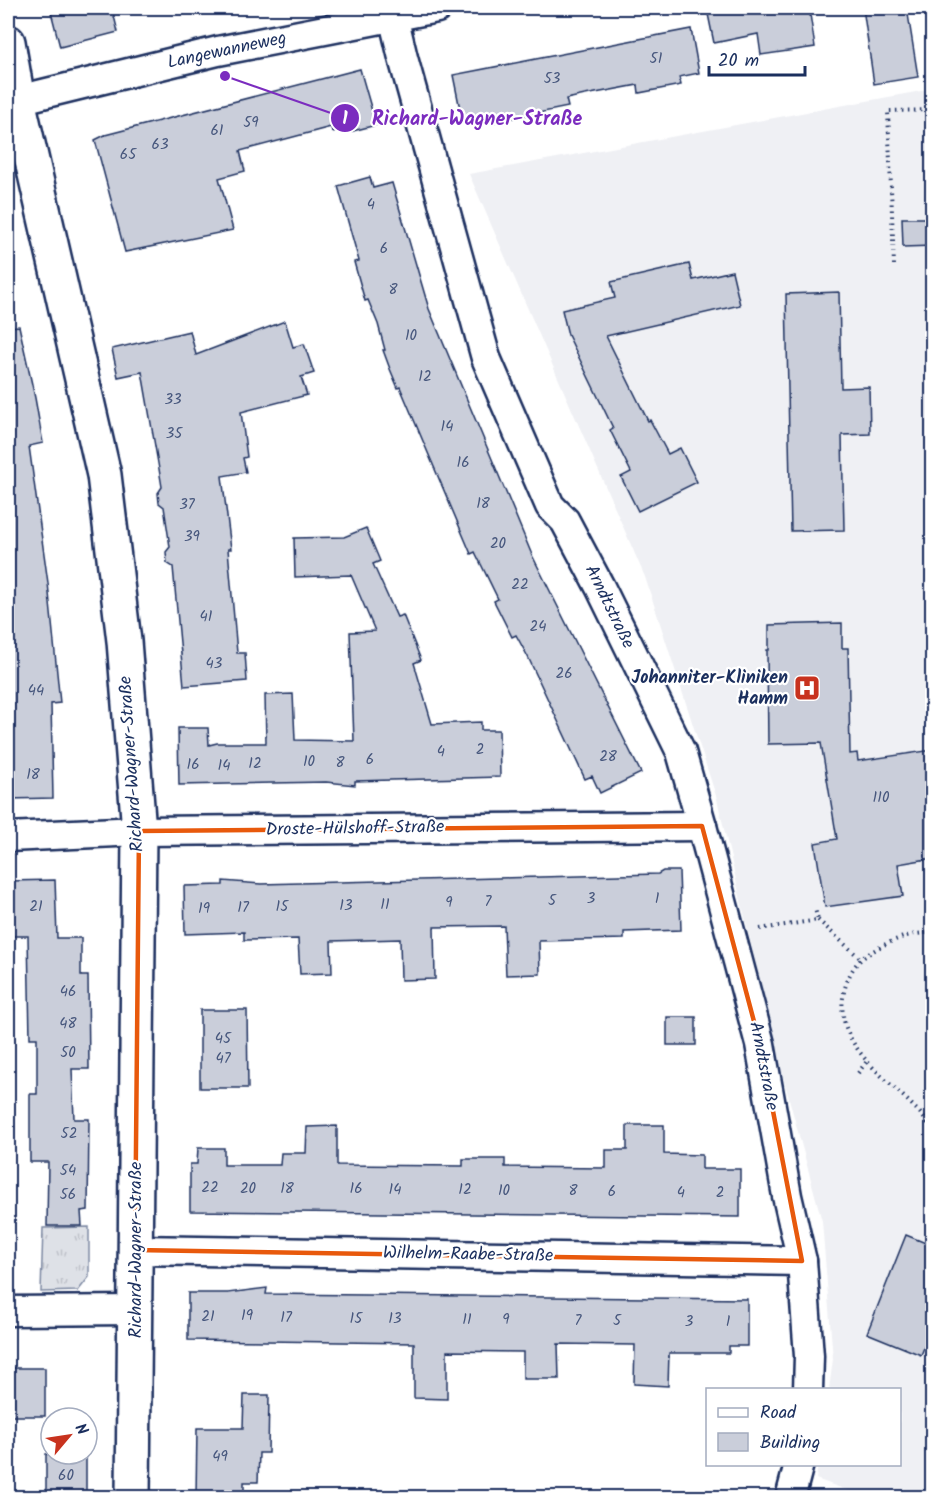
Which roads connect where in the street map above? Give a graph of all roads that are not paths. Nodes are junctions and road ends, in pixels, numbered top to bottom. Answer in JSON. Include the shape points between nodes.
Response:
{"nodes":[{"id":1,"x":437,"y":8,"type":"edge"},
{"id":2,"x":393,"y":16,"type":"junction"},
{"id":3,"x":8,"y":42,"type":"edge"},
{"id":4,"x":18,"y":100,"type":"junction"},
{"id":5,"x":702,"y":826,"type":"junction"},
{"id":6,"x":139,"y":831,"type":"junction"},
{"id":7,"x":8,"y":837,"type":"edge"},
{"id":8,"x":135,"y":1250,"type":"junction"},
{"id":9,"x":802,"y":1261,"type":"junction"},
{"id":10,"x":135,"y":1310,"type":"junction"},
{"id":11,"x":8,"y":1311,"type":"edge"},
{"id":12,"x":808,"y":1388,"type":"edge"},
{"id":13,"x":798,"y":1466,"type":"edge"},
{"id":14,"x":133,"y":1497,"type":"edge"},
{"id":15,"x":790,"y":1497,"type":"edge"}],
"edges":[{"from":1,"to":2,"type":"street","name":"Langewanneweg"},
{"from":2,"to":4,"type":"street","name":"Langewanneweg","via":[[218,51]]},
{"from":2,"to":5,"type":"street","name":"Arndtstraße","via":[[486,358],[549,506],[566,521],[681,752]]},
{"from":3,"to":4,"type":"main road","name":"Richard-Wagner-Straße"},
{"from":4,"to":6,"type":"main road","name":"Richard-Wagner-Straße","via":[[104,475],[124,641]]},
{"from":5,"to":6,"type":"street","name":"Droste-Hülshoff-Straße"},
{"from":5,"to":9,"type":"street","name":"Arndtstraße","via":[[760,1044]]},
{"from":6,"to":7,"type":"street","name":"Droste-Hülshoff-Straße"},
{"from":6,"to":8,"type":"main road","name":"Richard-Wagner-Straße"},
{"from":8,"to":9,"type":"street","name":"Wilhelm-Raabe-Straße"},
{"from":8,"to":10,"type":"main road","name":"Richard-Wagner-Straße"},
{"from":9,"to":12,"type":"street","name":"Arndtstraße"},
{"from":10,"to":11,"type":"street"},
{"from":10,"to":14,"type":"main road","name":"Richard-Wagner-Straße"},
{"from":13,"to":15,"type":"street"}]}
